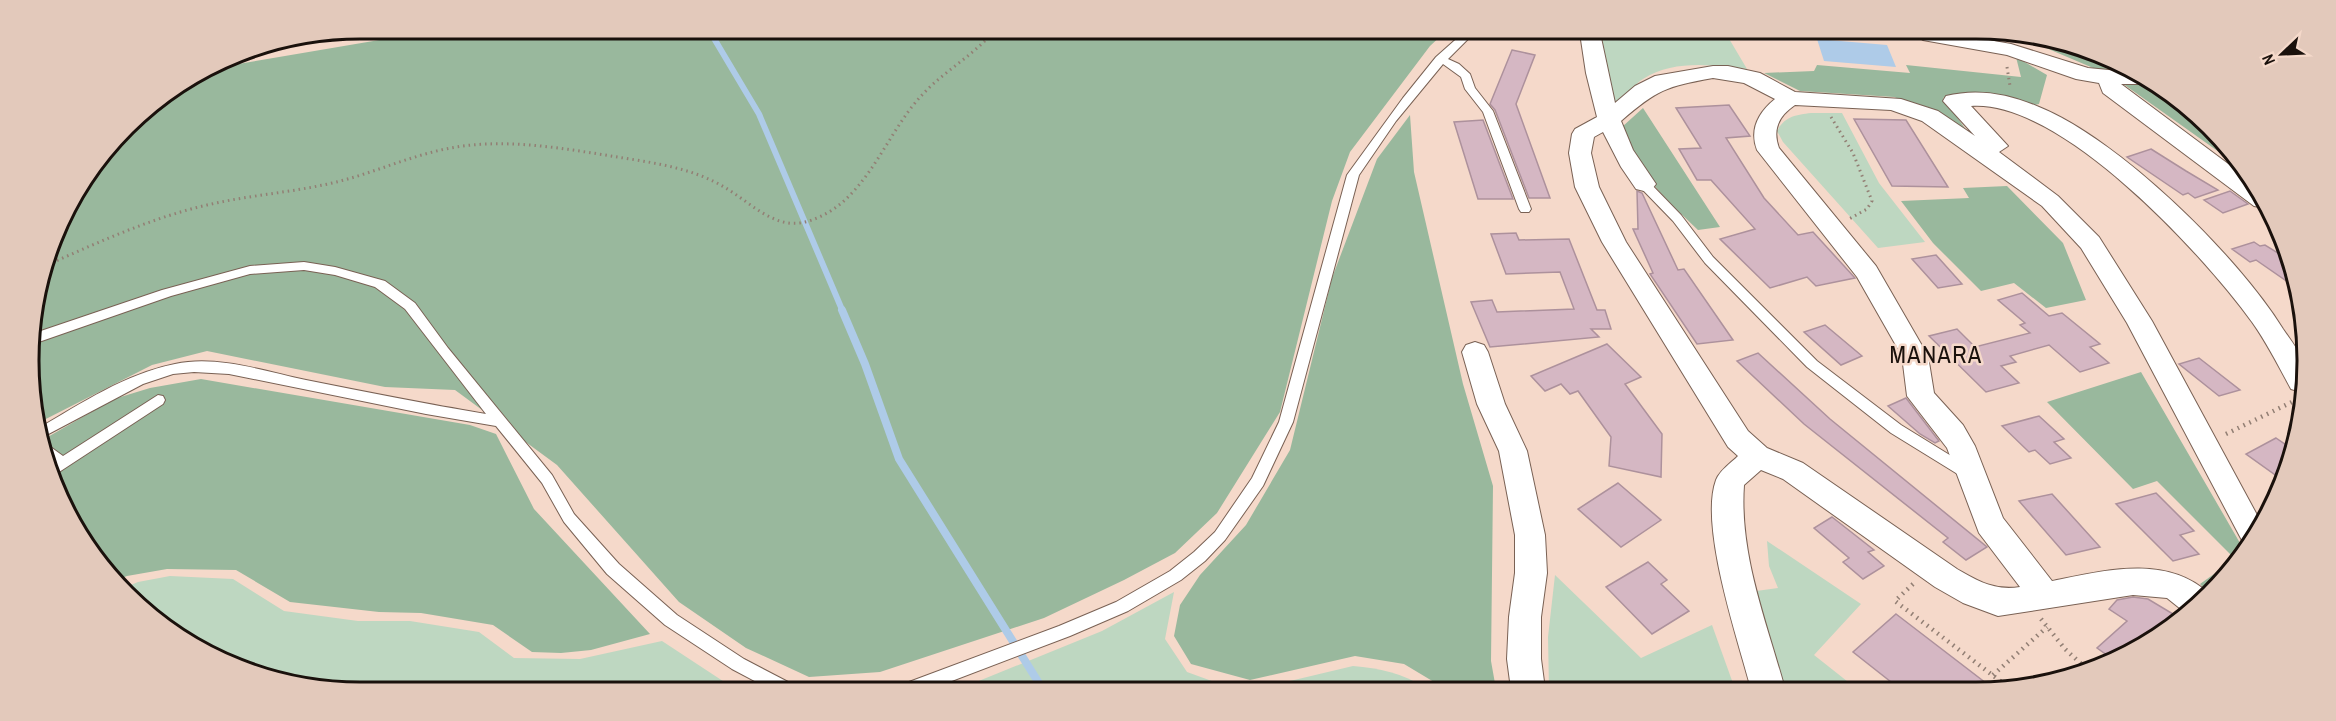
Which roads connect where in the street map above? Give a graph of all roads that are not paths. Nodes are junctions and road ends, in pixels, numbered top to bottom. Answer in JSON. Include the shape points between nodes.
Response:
{"nodes":[{"id":1,"x":1462,"y":39,"type":"edge"},
{"id":2,"x":1591,"y":39,"type":"edge"},
{"id":3,"x":1952,"y":39,"type":"edge"},
{"id":4,"x":1440,"y":58,"type":"junction"},
{"id":5,"x":2108,"y":78,"type":"junction"},
{"id":6,"x":2129,"y":78,"type":"edge"},
{"id":7,"x":1791,"y":98,"type":"junction"},
{"id":8,"x":1608,"y":120,"type":"junction"},
{"id":9,"x":1644,"y":184,"type":"joint"},
{"id":10,"x":2248,"y":191,"type":"edge"},
{"id":11,"x":2050,"y":201,"type":"junction"},
{"id":12,"x":1525,"y":209,"type":"dead end"},
{"id":13,"x":40,"y":337,"type":"edge"},
{"id":14,"x":1475,"y":352,"type":"dead end"},
{"id":15,"x":2296,"y":374,"type":"edge"},
{"id":16,"x":158,"y":400,"type":"dead end"},
{"id":17,"x":499,"y":421,"type":"junction"},
{"id":18,"x":47,"y":430,"type":"edge"},
{"id":19,"x":1757,"y":456,"type":"junction"},
{"id":20,"x":57,"y":466,"type":"edge"},
{"id":21,"x":1972,"y":475,"type":"junction"},
{"id":22,"x":2249,"y":529,"type":"edge"},
{"id":23,"x":2035,"y":598,"type":"junction"},
{"id":24,"x":2192,"y":598,"type":"edge"},
{"id":25,"x":772,"y":682,"type":"edge"},
{"id":26,"x":928,"y":682,"type":"edge"},
{"id":27,"x":1527,"y":682,"type":"edge"},
{"id":28,"x":1766,"y":682,"type":"edge"}],
"edges":[{"from":1,"to":4,"type":"lane"},
{"from":2,"to":8,"type":"street","via":[[1593,66]]},
{"from":3,"to":5,"type":"street","via":[[2004,48]]},
{"from":4,"to":12,"type":"lane","via":[[1466,76],[1475,97],[1488,111]]},
{"from":4,"to":26,"type":"lane","via":[[1372,144],[1353,175],[1286,422],[1271,459],[1243,507],[1218,538],[1183,569],[1136,599],[1073,628]]},
{"from":5,"to":6,"type":"street"},
{"from":5,"to":10,"type":"street","via":[[2111,88]]},
{"from":7,"to":8,"type":"street","via":[[1752,78],[1713,72],[1663,81],[1643,91]]},
{"from":7,"to":11,"type":"street","via":[[1893,104],[1916,110],[1967,140]]},
{"from":7,"to":21,"type":"street","via":[[1766,121],[1764,142],[1867,272],[1915,356],[1921,396],[1953,432]]},
{"from":8,"to":9,"type":"street","via":[[1632,169]]},
{"from":8,"to":19,"type":"street","via":[[1583,134],[1580,153],[1587,187],[1614,242],[1676,342],[1738,439]]},
{"from":9,"to":21,"type":"lane","via":[[1677,218],[1708,260],[1812,364],[1896,429]]},
{"from":11,"to":15,"type":"street","via":[[1954,101],[1972,98],[2014,105],[2072,134],[2133,178],[2225,271],[2261,316]]},
{"from":11,"to":22,"type":"street","via":[[2090,243],[2139,321]]},
{"from":13,"to":17,"type":"lane","via":[[219,277],[277,267],[335,271],[380,284],[410,306]]},
{"from":14,"to":27,"type":"street","via":[[1491,404],[1513,451],[1530,535],[1524,659]]},
{"from":16,"to":20,"type":"lane"},
{"from":17,"to":18,"type":"lane","via":[[203,366],[173,369],[135,382]]},
{"from":17,"to":25,"type":"lane","via":[[547,479],[569,518],[613,569],[671,620]]},
{"from":19,"to":23,"type":"street","via":[[1793,471],[1974,594],[1998,602]]},
{"from":19,"to":28,"type":"street","via":[[1730,481],[1727,516],[1732,553]]},
{"from":21,"to":23,"type":"street","via":[[1989,524]]},
{"from":23,"to":24,"type":"street","via":[[2131,582],[2170,585]]}]}
